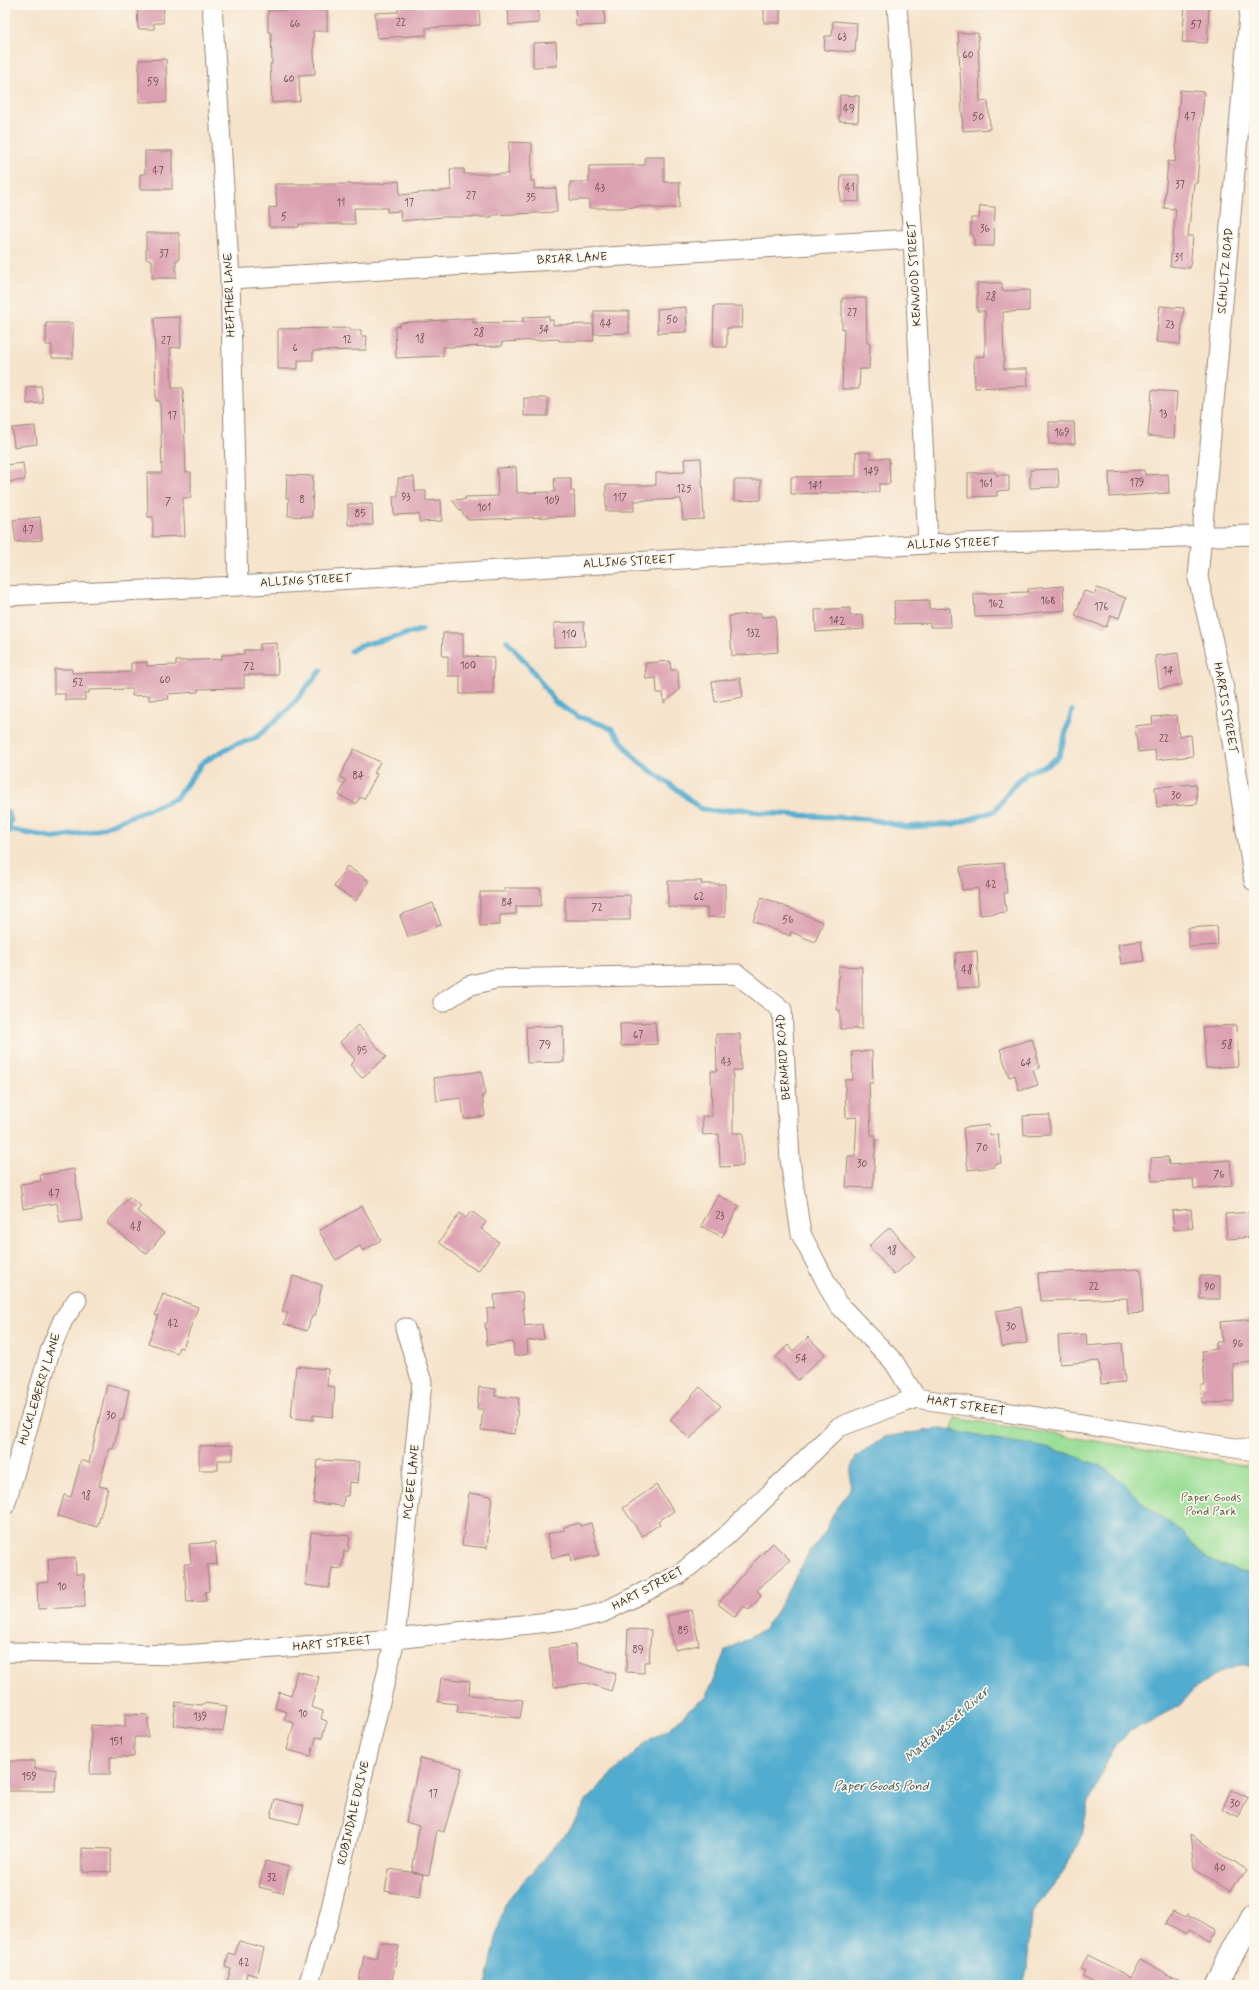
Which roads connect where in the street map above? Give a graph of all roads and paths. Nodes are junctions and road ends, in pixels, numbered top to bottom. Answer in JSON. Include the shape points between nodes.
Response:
{"nodes":[{"id":1,"x":212,"y":5,"type":"edge"},
{"id":2,"x":897,"y":5,"type":"edge"},
{"id":3,"x":1250,"y":5,"type":"edge"},
{"id":4,"x":913,"y":239,"type":"junction"},
{"id":5,"x":230,"y":279,"type":"junction"},
{"id":6,"x":1254,"y":535,"type":"edge"},
{"id":7,"x":1202,"y":537,"type":"junction"},
{"id":8,"x":928,"y":544,"type":"junction"},
{"id":9,"x":238,"y":586,"type":"junction"},
{"id":10,"x":5,"y":596,"type":"edge"},
{"id":11,"x":1254,"y":881,"type":"edge"},
{"id":12,"x":443,"y":1002,"type":"dead end"},
{"id":13,"x":76,"y":1300,"type":"dead end"},
{"id":14,"x":405,"y":1328,"type":"dead end"},
{"id":15,"x":916,"y":1398,"type":"junction"},
{"id":16,"x":1254,"y":1451,"type":"edge"},
{"id":17,"x":5,"y":1505,"type":"edge"},
{"id":18,"x":395,"y":1639,"type":"junction"},
{"id":19,"x":5,"y":1652,"type":"edge"},
{"id":20,"x":1254,"y":1914,"type":"edge"},
{"id":21,"x":308,"y":1985,"type":"edge"},
{"id":22,"x":1216,"y":1985,"type":"edge"}],
"edges":[{"from":1,"to":5,"type":"street","name":"HEATHER LANE"},
{"from":2,"to":4,"type":"street","name":"KENWOOD STREET"},
{"from":3,"to":7,"type":"street","name":"SCHULTZ ROAD"},
{"from":4,"to":5,"type":"street","name":"BRIAR LANE"},
{"from":4,"to":8,"type":"street","name":"KENWOOD STREET"},
{"from":5,"to":9,"type":"street","name":"HEATHER LANE"},
{"from":6,"to":7,"type":"street","name":"ALLING STREET"},
{"from":7,"to":8,"type":"street","name":"ALLING STREET"},
{"from":7,"to":11,"type":"street","name":"HARRIS STREET","via":[[1198,578],[1223,684]]},
{"from":8,"to":9,"type":"street","name":"ALLING STREET"},
{"from":9,"to":10,"type":"street","name":"ALLING STREET"},
{"from":12,"to":15,"type":"street","name":"BERNARD ROAD","via":[[468,986],[495,979],[737,974],[782,1010],[790,1160],[801,1234],[837,1303],[894,1362]]},
{"from":13,"to":17,"type":"street","name":"HUCKLEBERRY LANE","via":[[63,1320],[51,1348]]},
{"from":14,"to":18,"type":"street","name":"MCGEE LANE","via":[[422,1382]]},
{"from":15,"to":16,"type":"street","name":"HART STREET"},
{"from":15,"to":18,"type":"street","name":"HART STREET","via":[[839,1427],[726,1538],[680,1574],[625,1602],[602,1612],[574,1619]]},
{"from":18,"to":19,"type":"street","name":"HART STREET","via":[[184,1655]]},
{"from":18,"to":21,"type":"street","name":"ROBINDALE DRIVE","via":[[327,1925]]},
{"from":20,"to":22,"type":"main road"}]}
